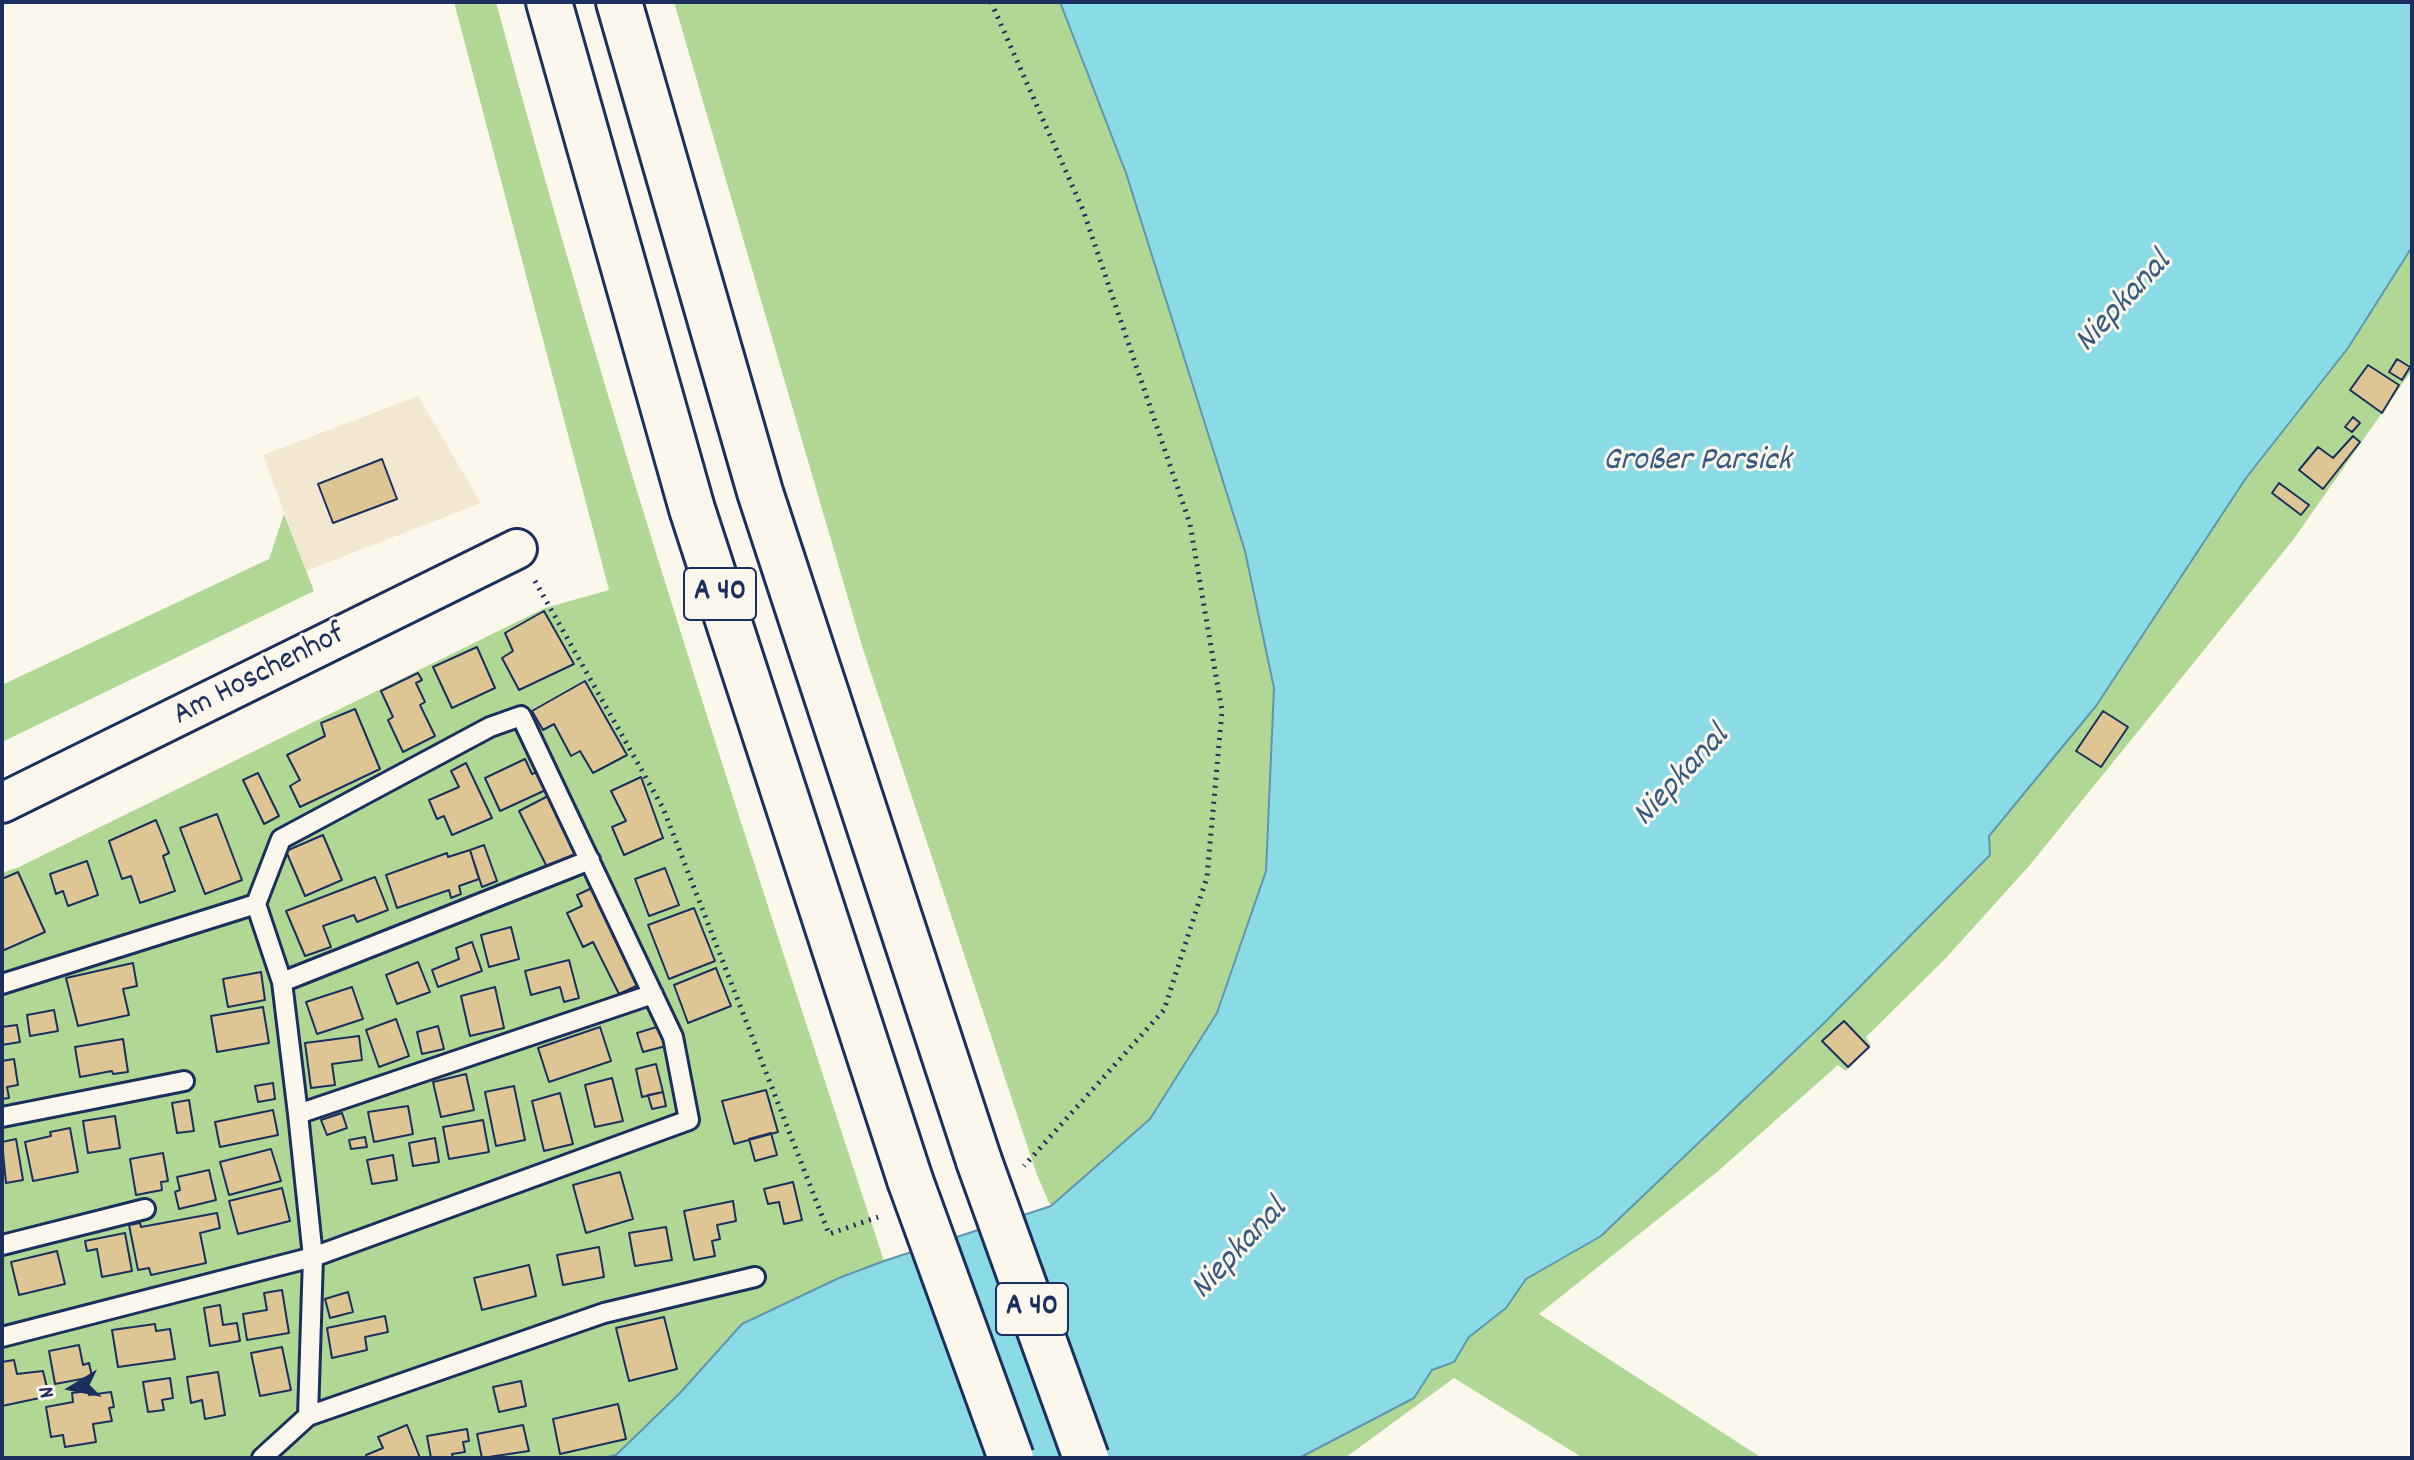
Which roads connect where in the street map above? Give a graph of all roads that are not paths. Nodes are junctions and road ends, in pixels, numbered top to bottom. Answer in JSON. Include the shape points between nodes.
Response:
{"nodes":[{"id":1,"x":549,"y":2,"type":"edge"},
{"id":2,"x":619,"y":2,"type":"edge"},
{"id":3,"x":517,"y":549,"type":"road end"},
{"id":4,"x":2,"y":803,"type":"edge"},
{"id":5,"x":590,"y":860,"type":"junction"},
{"id":6,"x":256,"y":904,"type":"junction"},
{"id":7,"x":282,"y":982,"type":"junction"},
{"id":8,"x":2,"y":984,"type":"edge"},
{"id":9,"x":653,"y":994,"type":"junction"},
{"id":10,"x":184,"y":1081,"type":"dead end"},
{"id":11,"x":298,"y":1114,"type":"junction"},
{"id":12,"x":2,"y":1117,"type":"edge"},
{"id":13,"x":145,"y":1209,"type":"dead end"},
{"id":14,"x":2,"y":1245,"type":"edge"},
{"id":15,"x":313,"y":1257,"type":"junction"},
{"id":16,"x":755,"y":1277,"type":"dead end"},
{"id":17,"x":2,"y":1337,"type":"edge"},
{"id":18,"x":308,"y":1416,"type":"junction"},
{"id":19,"x":262,"y":1458,"type":"edge"},
{"id":20,"x":1011,"y":1458,"type":"edge"},
{"id":21,"x":1086,"y":1458,"type":"edge"}],
"edges":[{"from":1,"to":20,"type":"highway","number":"A 40","bridge":true,"via":[[692,509],[898,1197]]},
{"from":2,"to":21,"type":"highway","number":"A 40","bridge":true,"via":[[760,492],[996,1165]]},
{"from":3,"to":4,"type":"street","name":"Am Hoschenhof"},
{"from":5,"to":6,"type":"lane","via":[[521,716],[490,727],[281,839]]},
{"from":5,"to":7,"type":"lane"},
{"from":5,"to":9,"type":"lane"},
{"from":6,"to":7,"type":"lane"},
{"from":6,"to":8,"type":"lane"},
{"from":7,"to":11,"type":"lane"},
{"from":9,"to":11,"type":"lane"},
{"from":9,"to":15,"type":"lane","via":[[673,1037],[689,1120]]},
{"from":10,"to":12,"type":"lane"},
{"from":11,"to":15,"type":"lane"},
{"from":13,"to":14,"type":"lane"},
{"from":15,"to":17,"type":"lane"},
{"from":15,"to":18,"type":"lane"},
{"from":16,"to":18,"type":"lane","via":[[604,1313]]},
{"from":18,"to":19,"type":"lane"}]}
